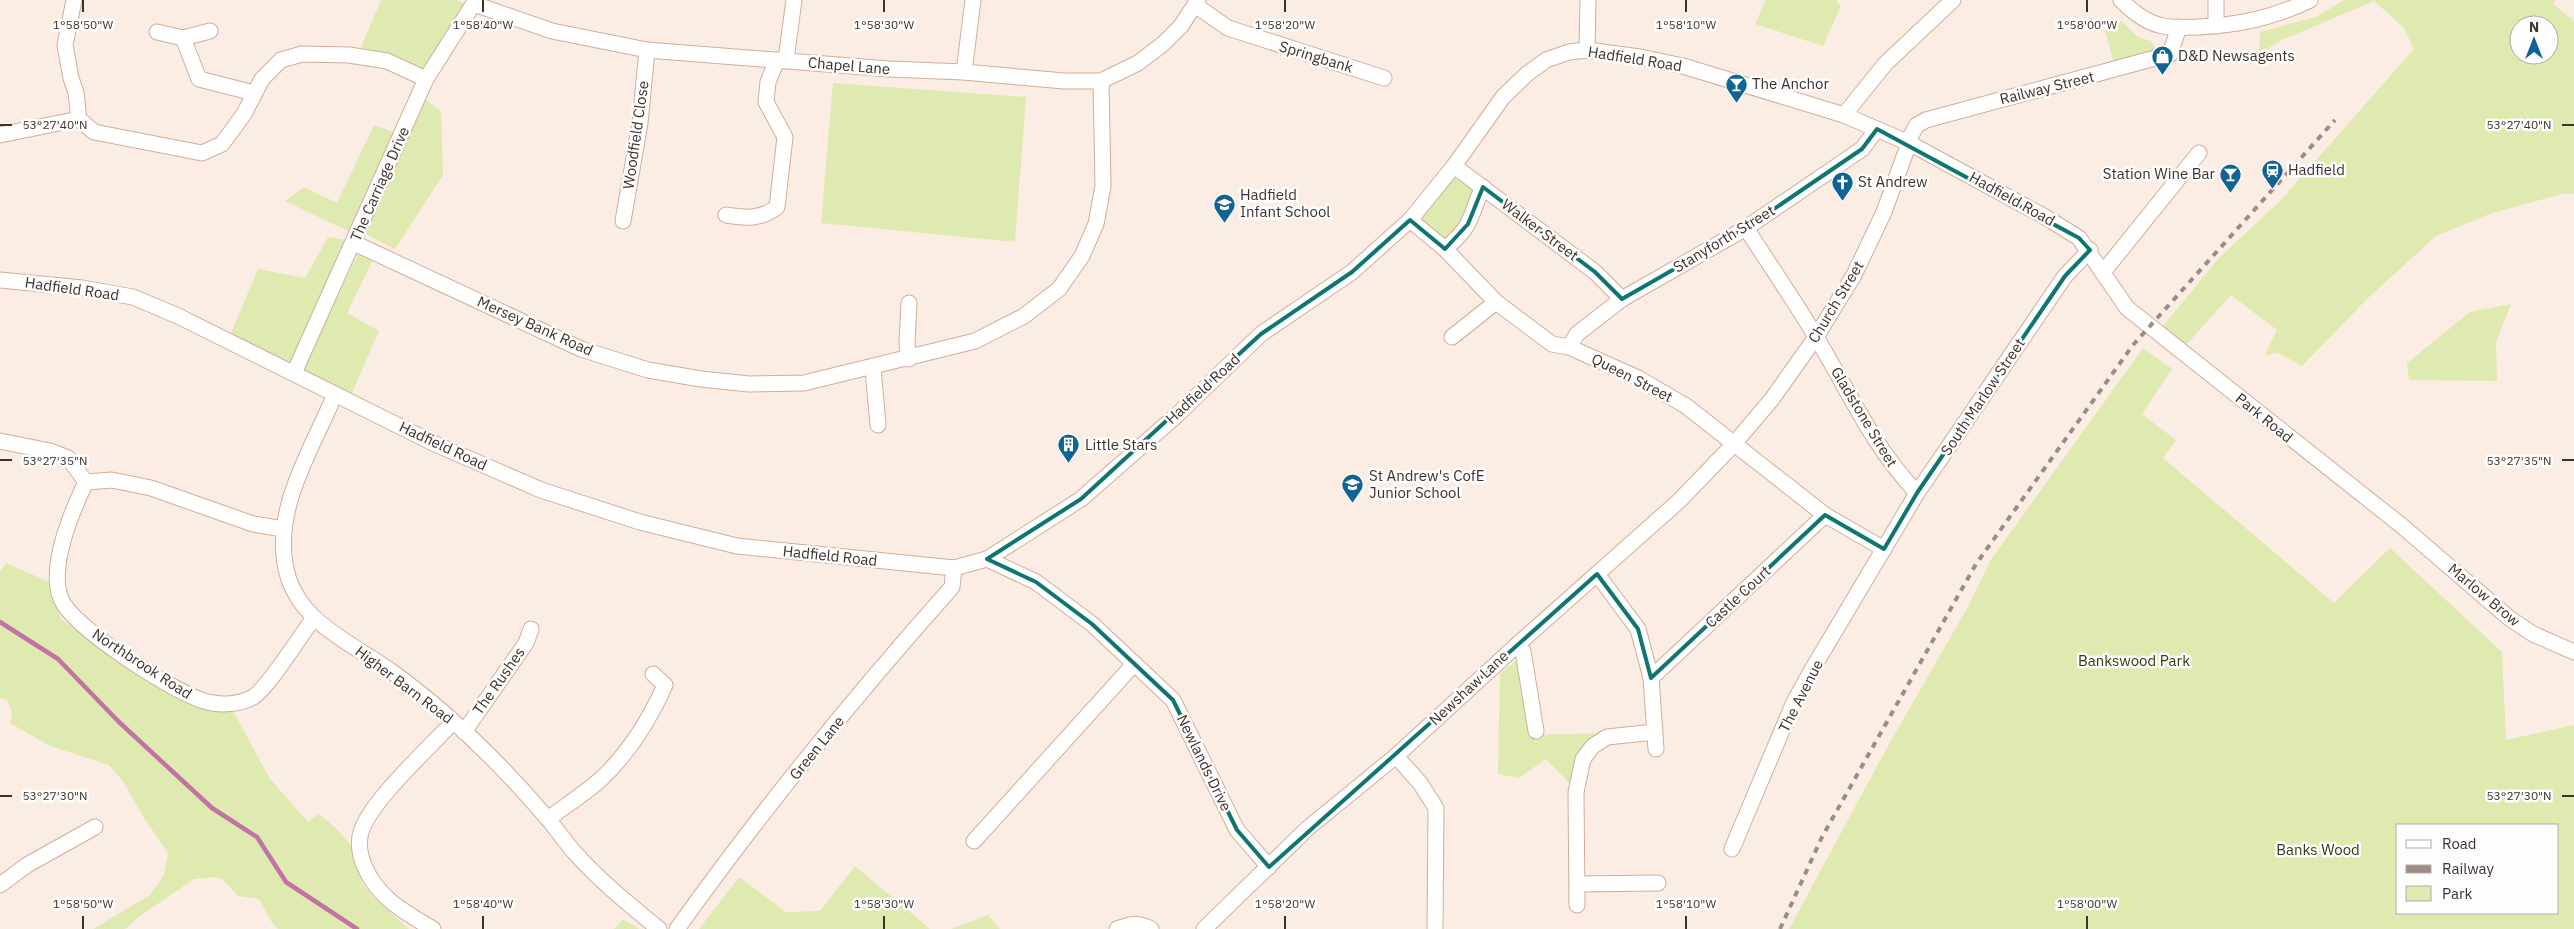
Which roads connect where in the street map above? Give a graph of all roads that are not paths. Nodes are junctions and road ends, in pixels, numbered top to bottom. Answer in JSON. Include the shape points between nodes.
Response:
{"nodes":[{"id":1,"x":74,"y":0,"type":"edge"},
{"id":2,"x":794,"y":0,"type":"edge"},
{"id":3,"x":972,"y":0,"type":"edge"},
{"id":4,"x":1588,"y":0,"type":"edge"},
{"id":5,"x":1953,"y":0,"type":"edge"},
{"id":6,"x":2121,"y":0,"type":"edge"},
{"id":7,"x":2216,"y":0,"type":"edge"},
{"id":8,"x":2310,"y":0,"type":"edge"},
{"id":9,"x":475,"y":2,"type":"edge"},
{"id":10,"x":1196,"y":2,"type":"edge"},
{"id":11,"x":2216,"y":26,"type":"junction"},
{"id":12,"x":2179,"y":27,"type":"junction"},
{"id":13,"x":210,"y":31,"type":"dead end"},
{"id":14,"x":157,"y":32,"type":"dead end"},
{"id":15,"x":183,"y":38,"type":"junction"},
{"id":16,"x":647,"y":50,"type":"junction"},
{"id":17,"x":1587,"y":50,"type":"junction"},
{"id":18,"x":782,"y":60,"type":"junction"},
{"id":19,"x":964,"y":72,"type":"junction"},
{"id":20,"x":1384,"y":78,"type":"dead end"},
{"id":21,"x":426,"y":79,"type":"junction"},
{"id":22,"x":1100,"y":81,"type":"junction"},
{"id":23,"x":254,"y":93,"type":"junction"},
{"id":24,"x":1844,"y":115,"type":"junction"},
{"id":25,"x":79,"y":119,"type":"junction"},
{"id":26,"x":1877,"y":129,"type":"junction"},
{"id":27,"x":0,"y":135,"type":"edge"},
{"id":28,"x":1908,"y":142,"type":"junction"},
{"id":29,"x":2199,"y":153,"type":"dead end"},
{"id":30,"x":1454,"y":166,"type":"junction"},
{"id":31,"x":1483,"y":188,"type":"junction"},
{"id":32,"x":726,"y":214,"type":"dead end"},
{"id":33,"x":1410,"y":220,"type":"junction"},
{"id":34,"x":623,"y":221,"type":"dead end"},
{"id":35,"x":1746,"y":228,"type":"junction"},
{"id":36,"x":354,"y":243,"type":"junction"},
{"id":37,"x":1445,"y":249,"type":"junction"},
{"id":38,"x":2090,"y":250,"type":"junction"},
{"id":39,"x":2104,"y":271,"type":"junction"},
{"id":40,"x":0,"y":280,"type":"edge"},
{"id":41,"x":1622,"y":299,"type":"junction"},
{"id":42,"x":909,"y":302,"type":"dead end"},
{"id":43,"x":1496,"y":302,"type":"junction"},
{"id":44,"x":2127,"y":308,"type":"joint"},
{"id":45,"x":1452,"y":337,"type":"dead end"},
{"id":46,"x":1816,"y":337,"type":"junction"},
{"id":47,"x":1569,"y":347,"type":"junction"},
{"id":48,"x":909,"y":359,"type":"junction"},
{"id":49,"x":873,"y":368,"type":"junction"},
{"id":50,"x":294,"y":373,"type":"junction"},
{"id":51,"x":335,"y":394,"type":"junction"},
{"id":52,"x":878,"y":425,"type":"dead end"},
{"id":53,"x":0,"y":441,"type":"edge"},
{"id":54,"x":1733,"y":445,"type":"junction"},
{"id":55,"x":86,"y":482,"type":"junction"},
{"id":56,"x":1917,"y":493,"type":"junction"},
{"id":57,"x":1825,"y":515,"type":"junction"},
{"id":58,"x":2402,"y":526,"type":"joint"},
{"id":59,"x":284,"y":529,"type":"junction"},
{"id":60,"x":1884,"y":549,"type":"junction"},
{"id":61,"x":987,"y":558,"type":"junction"},
{"id":62,"x":954,"y":568,"type":"junction"},
{"id":63,"x":1597,"y":574,"type":"junction"},
{"id":64,"x":313,"y":618,"type":"junction"},
{"id":65,"x":531,"y":629,"type":"dead end"},
{"id":66,"x":1518,"y":644,"type":"junction"},
{"id":67,"x":2574,"y":652,"type":"edge"},
{"id":68,"x":1134,"y":664,"type":"junction"},
{"id":69,"x":653,"y":674,"type":"dead end"},
{"id":70,"x":1651,"y":678,"type":"junction"},
{"id":71,"x":459,"y":727,"type":"junction"},
{"id":72,"x":1536,"y":731,"type":"dead end"},
{"id":73,"x":1655,"y":732,"type":"junction"},
{"id":74,"x":1656,"y":749,"type":"dead end"},
{"id":75,"x":1396,"y":756,"type":"junction"},
{"id":76,"x":548,"y":819,"type":"junction"},
{"id":77,"x":95,"y":827,"type":"dead end"},
{"id":78,"x":974,"y":841,"type":"dead end"},
{"id":79,"x":1732,"y":849,"type":"dead end"},
{"id":80,"x":1269,"y":866,"type":"junction"},
{"id":81,"x":1658,"y":883,"type":"dead end"},
{"id":82,"x":1577,"y":884,"type":"junction"},
{"id":83,"x":0,"y":885,"type":"edge"},
{"id":84,"x":1577,"y":905,"type":"dead end"},
{"id":85,"x":433,"y":929,"type":"edge"},
{"id":86,"x":659,"y":929,"type":"edge"},
{"id":87,"x":677,"y":929,"type":"edge"},
{"id":88,"x":1117,"y":929,"type":"edge"},
{"id":89,"x":1151,"y":929,"type":"edge"},
{"id":90,"x":1204,"y":929,"type":"edge"},
{"id":91,"x":1434,"y":929,"type":"edge"}],
"edges":[{"from":1,"to":25,"type":"street","via":[[66,50]]},
{"from":2,"to":18,"type":"street"},
{"from":3,"to":19,"type":"street"},
{"from":4,"to":17,"type":"street"},
{"from":5,"to":24,"type":"street","via":[[1885,64]]},
{"from":6,"to":12,"type":"street","via":[[2142,17],[2159,25]]},
{"from":7,"to":11,"type":"street"},
{"from":8,"to":11,"type":"street","via":[[2255,21]]},
{"from":9,"to":16,"type":"street","name":"Chapel Lane","via":[[552,31]]},
{"from":9,"to":21,"type":"street","name":"The Carriage Drive"},
{"from":10,"to":20,"type":"street","name":"Springbank","via":[[1228,28]]},
{"from":10,"to":22,"type":"street","name":"Chapel Lane","via":[[1181,26],[1163,44],[1138,63]]},
{"from":11,"to":12,"type":"street"},
{"from":12,"to":28,"type":"street","name":"Railway Street","via":[[2170,54],[1926,120],[1917,125]]},
{"from":13,"to":15,"type":"street"},
{"from":14,"to":15,"type":"street"},
{"from":15,"to":23,"type":"street","via":[[199,79]]},
{"from":16,"to":18,"type":"street","name":"Chapel Lane"},
{"from":16,"to":34,"type":"street","name":"Woodfield Close","via":[[640,123]]},
{"from":17,"to":24,"type":"street","name":"Hadfield Road","via":[[1683,66]]},
{"from":17,"to":30,"type":"street","name":"Hadfield Road","via":[[1552,57],[1527,74],[1503,97]]},
{"from":18,"to":19,"type":"street","name":"Chapel Lane","via":[[889,70]]},
{"from":18,"to":32,"type":"street","via":[[768,82],[766,102],[785,137],[777,206],[767,214],[750,219]]},
{"from":19,"to":22,"type":"street","name":"Chapel Lane"},
{"from":21,"to":23,"type":"street","via":[[387,61],[348,55],[302,54],[281,60],[262,79]]},
{"from":21,"to":36,"type":"street","name":"The Carriage Drive"},
{"from":22,"to":48,"type":"street","name":"Mersey Bank Road","via":[[1103,186],[1096,224],[1082,256],[1059,288],[1024,316],[975,341]]},
{"from":23,"to":25,"type":"street","via":[[222,144],[202,153],[94,132]]},
{"from":24,"to":26,"type":"street","name":"Hadfield Road"},
{"from":25,"to":27,"type":"street"},
{"from":26,"to":28,"type":"street","name":"Hadfield Road"},
{"from":26,"to":35,"type":"street","name":"Stanyforth Street","via":[[1862,149]]},
{"from":28,"to":38,"type":"street","name":"Hadfield Road","via":[[2048,218],[2079,238]]},
{"from":28,"to":46,"type":"street","name":"Church Street","via":[[1884,212],[1854,275]]},
{"from":29,"to":39,"type":"street"},
{"from":30,"to":31,"type":"street","name":"Walker Street"},
{"from":30,"to":33,"type":"street","name":"Hadfield Road"},
{"from":31,"to":37,"type":"street","via":[[1468,224]]},
{"from":31,"to":41,"type":"street","name":"Walker Street","via":[[1594,272]]},
{"from":33,"to":37,"type":"street","name":"Queen Street"},
{"from":33,"to":61,"type":"street","name":"Hadfield Road","via":[[1352,272],[1261,334],[1177,415],[1081,499]]},
{"from":35,"to":41,"type":"street","name":"Stanyforth Street"},
{"from":35,"to":46,"type":"street","name":"Gladstone Street"},
{"from":36,"to":49,"type":"street","name":"Mersey Bank Road","via":[[581,349],[648,370],[749,384],[804,383]]},
{"from":36,"to":50,"type":"street","name":"The Carriage Drive"},
{"from":37,"to":43,"type":"street","name":"Queen Street"},
{"from":38,"to":39,"type":"street","name":"Hadfield Road"},
{"from":38,"to":56,"type":"street","name":"South Marlow Street","via":[[2065,276]]},
{"from":39,"to":44,"type":"street","name":"Hadfield Road"},
{"from":40,"to":50,"type":"street","name":"Hadfield Road","via":[[82,288],[132,297]]},
{"from":41,"to":47,"type":"street","name":"Stanyforth Street","via":[[1577,334]]},
{"from":42,"to":48,"type":"street"},
{"from":43,"to":45,"type":"street"},
{"from":43,"to":47,"type":"street","name":"Queen Street","via":[[1552,344]]},
{"from":44,"to":58,"type":"street","name":"Park Road"},
{"from":46,"to":54,"type":"street","name":"Church Street","via":[[1772,399]]},
{"from":46,"to":56,"type":"street","name":"Gladstone Street","via":[[1892,466]]},
{"from":47,"to":54,"type":"street","name":"Queen Street","via":[[1646,382],[1686,406]]},
{"from":48,"to":49,"type":"street","name":"Mersey Bank Road"},
{"from":49,"to":52,"type":"street"},
{"from":50,"to":51,"type":"street","name":"Hadfield Road"},
{"from":51,"to":59,"type":"street","name":"Higher Barn Road","via":[[289,502]]},
{"from":51,"to":62,"type":"street","name":"Hadfield Road","via":[[433,443],[541,490],[640,522],[737,546]]},
{"from":53,"to":55,"type":"street","via":[[68,458]]},
{"from":54,"to":57,"type":"street","name":"Queen Street"},
{"from":54,"to":63,"type":"street","name":"Newshaw Lane","via":[[1679,501]]},
{"from":55,"to":59,"type":"street","via":[[112,480],[151,488],[253,524]]},
{"from":55,"to":64,"type":"street","name":"Northbrook Road","via":[[70,521],[59,561],[57,582],[61,599],[77,621],[173,686],[210,703],[224,704],[254,696],[277,670]]},
{"from":56,"to":60,"type":"street","name":"South Marlow Street"},
{"from":57,"to":60,"type":"street","name":"Queen Street"},
{"from":57,"to":70,"type":"street","name":"Castle Court"},
{"from":58,"to":67,"type":"street","name":"Marlow Brow","via":[[2509,618],[2533,634]]},
{"from":59,"to":64,"type":"street","name":"Higher Barn Road","via":[[287,573],[296,595]]},
{"from":60,"to":79,"type":"street","name":"The Avenue","via":[[1794,702]]},
{"from":61,"to":62,"type":"street","name":"Hadfield Road"},
{"from":61,"to":68,"type":"street","name":"Newlands Drive","via":[[1036,582],[1092,624]]},
{"from":62,"to":87,"type":"street","name":"Green Lane","via":[[952,587],[793,776]]},
{"from":63,"to":66,"type":"street","name":"Newshaw Lane"},
{"from":63,"to":70,"type":"street","via":[[1638,629]]},
{"from":64,"to":71,"type":"street","name":"Higher Barn Road","via":[[390,670]]},
{"from":65,"to":71,"type":"street","name":"The Rushes","via":[[526,643]]},
{"from":66,"to":72,"type":"street","via":[[1523,651]]},
{"from":66,"to":75,"type":"street","name":"Newshaw Lane"},
{"from":68,"to":78,"type":"street"},
{"from":68,"to":80,"type":"street","name":"Newlands Drive","via":[[1173,700],[1237,830]]},
{"from":69,"to":76,"type":"street","via":[[665,685],[651,716],[630,747],[600,780]]},
{"from":70,"to":73,"type":"street"},
{"from":71,"to":76,"type":"street","name":"Higher Barn Road"},
{"from":71,"to":85,"type":"street","name":"The Rushes","via":[[376,805],[362,829],[360,844],[370,877],[386,897]]},
{"from":73,"to":74,"type":"street"},
{"from":73,"to":82,"type":"street","via":[[1607,737],[1593,746],[1583,760],[1576,792]]},
{"from":75,"to":80,"type":"street","name":"Newshaw Lane","via":[[1308,828]]},
{"from":75,"to":91,"type":"street","via":[[1420,783],[1436,808]]},
{"from":76,"to":86,"type":"street","name":"Higher Barn Road","via":[[575,854]]},
{"from":77,"to":83,"type":"street","via":[[27,865]]},
{"from":80,"to":90,"type":"street","name":"Newshaw Lane"},
{"from":81,"to":82,"type":"street"},
{"from":82,"to":84,"type":"street"},
{"from":88,"to":89,"type":"street","via":[[1130,924]]}]}
